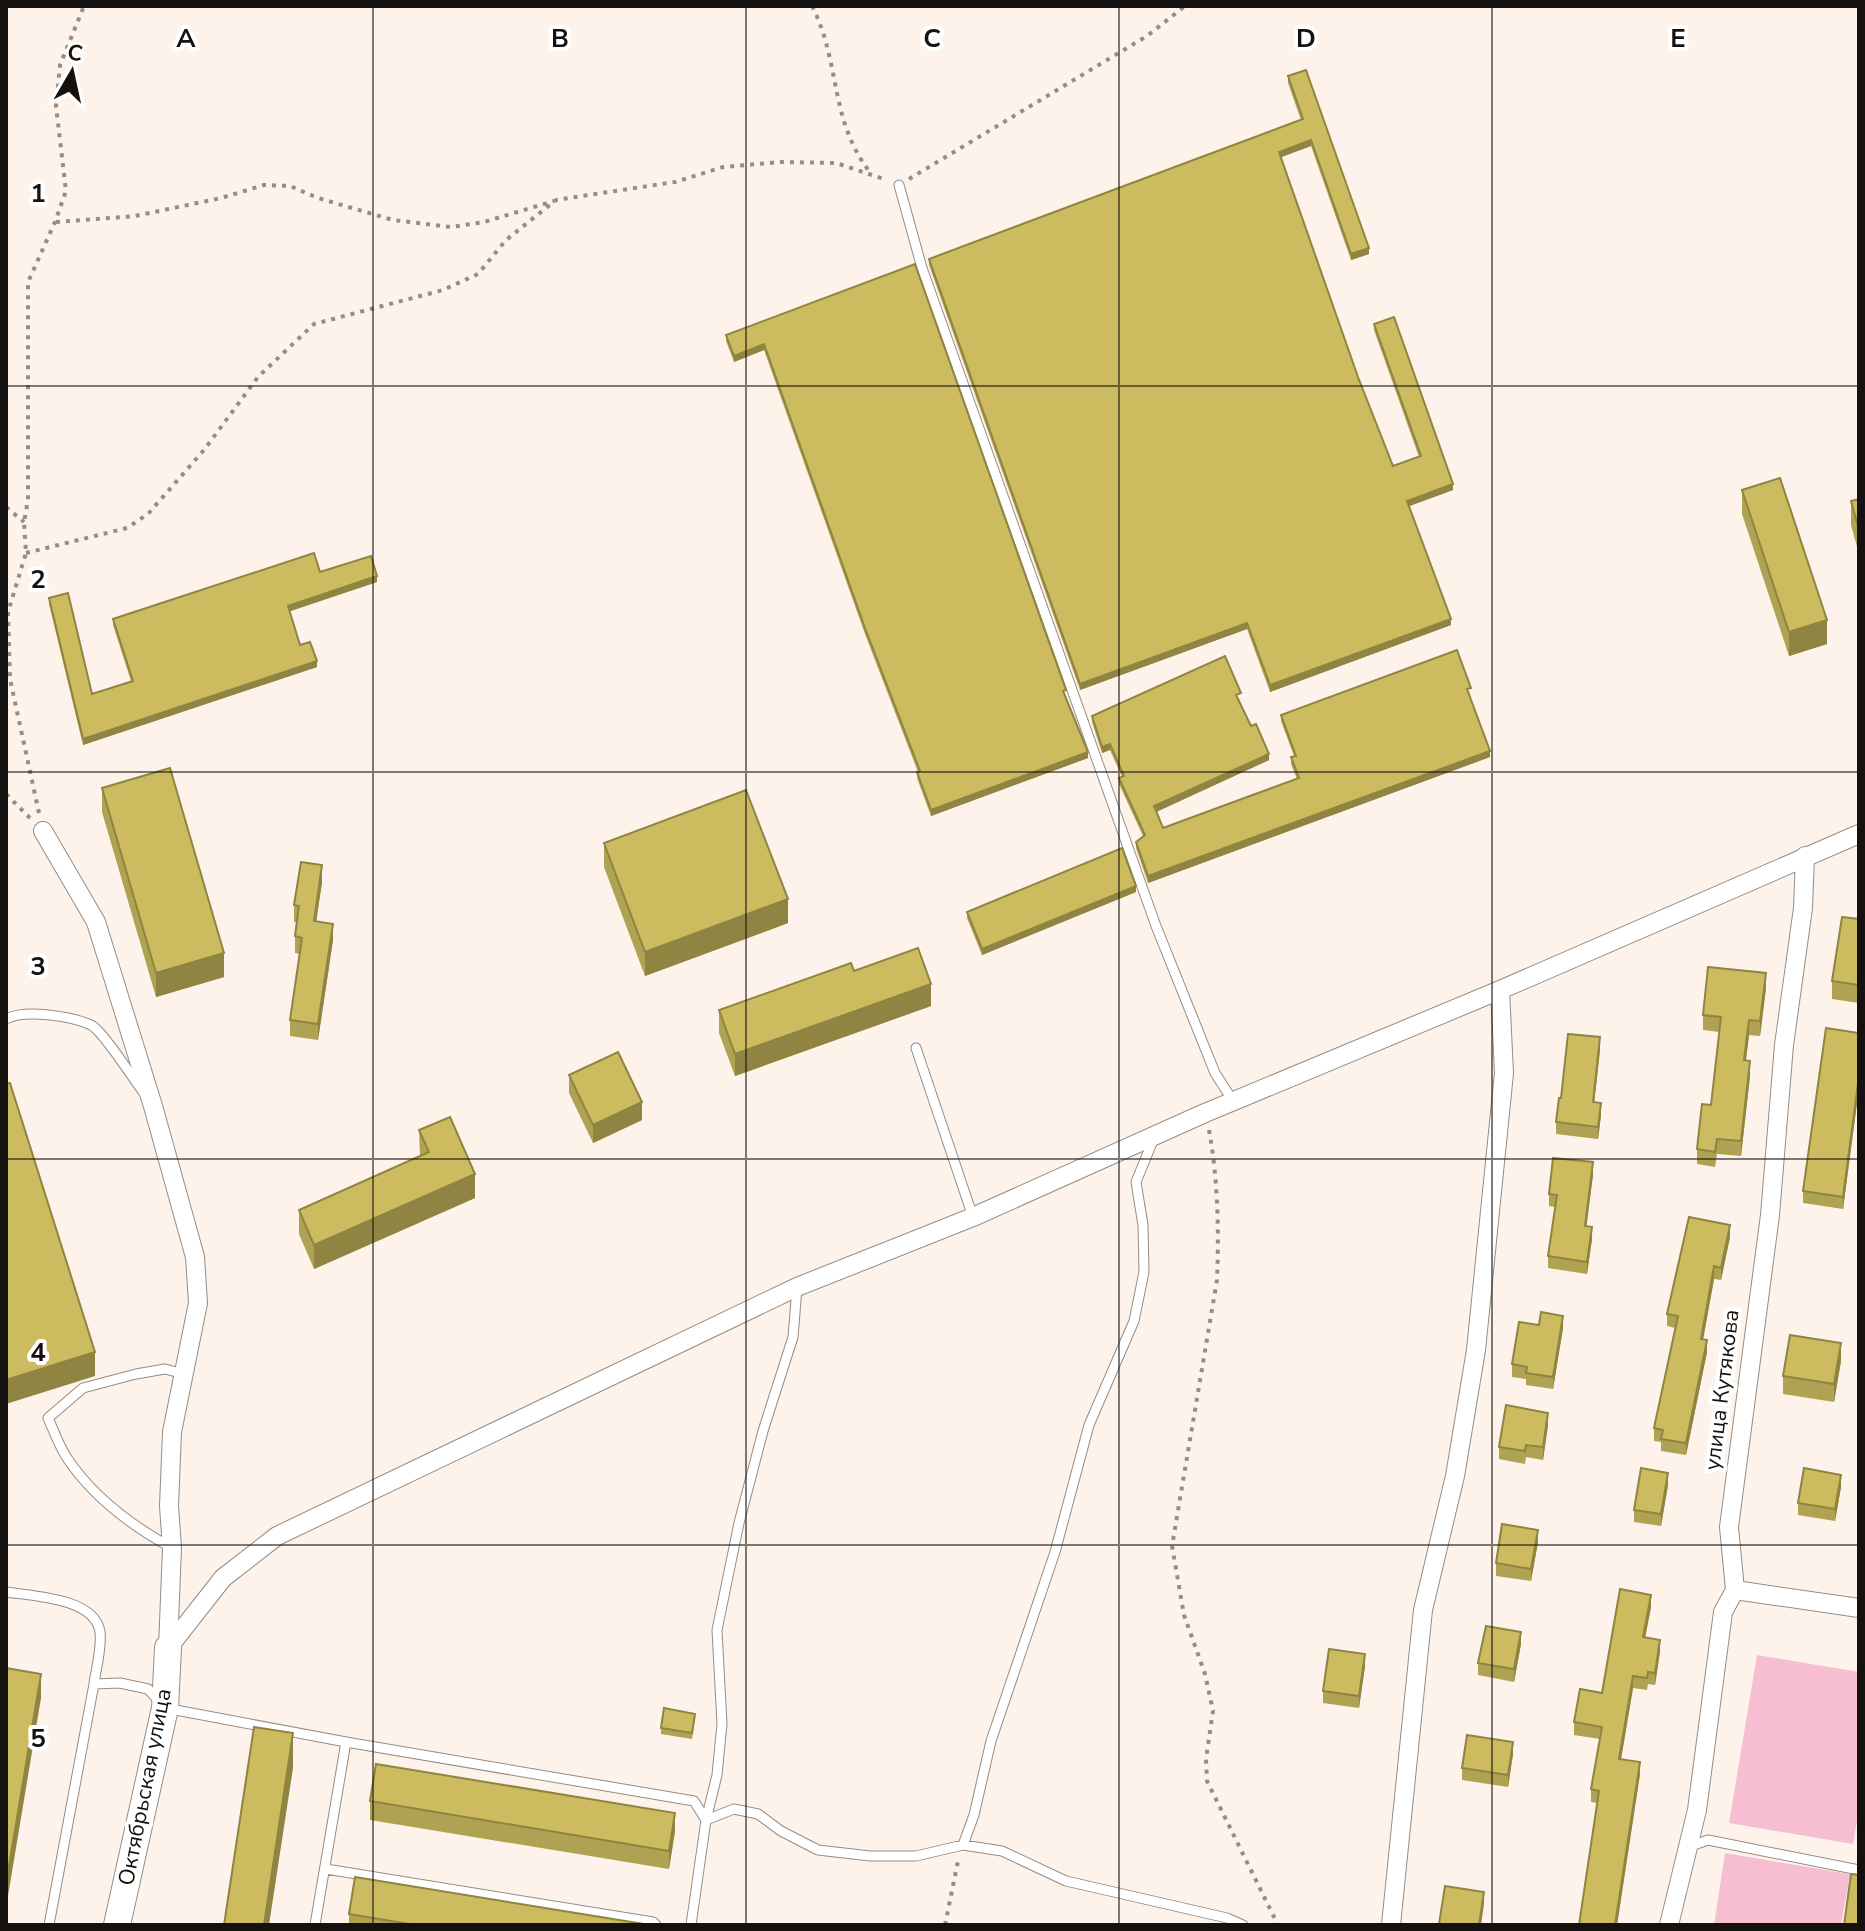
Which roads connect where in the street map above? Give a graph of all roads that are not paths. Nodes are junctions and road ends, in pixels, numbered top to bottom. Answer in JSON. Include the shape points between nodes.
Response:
{"nodes":[{"id":1,"x":899,"y":185,"type":"road end"},
{"id":2,"x":43,"y":831,"type":"road end"},
{"id":3,"x":1859,"y":834,"type":"edge"},
{"id":4,"x":1805,"y":856,"type":"junction"},
{"id":5,"x":1500,"y":990,"type":"junction"},
{"id":6,"x":6,"y":1019,"type":"edge"},
{"id":7,"x":916,"y":1048,"type":"dead end"},
{"id":8,"x":1233,"y":1101,"type":"junction"},
{"id":9,"x":153,"y":1106,"type":"junction"},
{"id":10,"x":1154,"y":1138,"type":"junction"},
{"id":11,"x":973,"y":1217,"type":"junction"},
{"id":12,"x":797,"y":1287,"type":"junction"},
{"id":13,"x":184,"y":1374,"type":"junction"},
{"id":14,"x":172,"y":1548,"type":"junction"},
{"id":15,"x":1735,"y":1590,"type":"junction"},
{"id":16,"x":6,"y":1592,"type":"edge"},
{"id":17,"x":1859,"y":1608,"type":"edge"},
{"id":18,"x":168,"y":1648,"type":"junction"},
{"id":19,"x":94,"y":1684,"type":"junction"},
{"id":20,"x":165,"y":1708,"type":"junction"},
{"id":21,"x":346,"y":1742,"type":"junction"},
{"id":22,"x":706,"y":1820,"type":"junction"},
{"id":23,"x":963,"y":1845,"type":"junction"},
{"id":24,"x":1688,"y":1847,"type":"junction"},
{"id":25,"x":326,"y":1869,"type":"junction"},
{"id":26,"x":1859,"y":1870,"type":"edge"},
{"id":27,"x":49,"y":1925,"type":"edge"},
{"id":28,"x":117,"y":1925,"type":"edge"},
{"id":29,"x":315,"y":1925,"type":"edge"},
{"id":30,"x":656,"y":1925,"type":"edge"},
{"id":31,"x":691,"y":1925,"type":"edge"},
{"id":32,"x":1243,"y":1925,"type":"edge"},
{"id":33,"x":1391,"y":1925,"type":"edge"},
{"id":34,"x":1669,"y":1925,"type":"edge"}],
"edges":[{"from":1,"to":8,"type":"lane","via":[[922,268],[1156,926],[1215,1073]]},
{"from":2,"to":9,"type":"street","via":[[96,922]]},
{"from":3,"to":4,"type":"street"},
{"from":4,"to":5,"type":"street"},
{"from":4,"to":15,"type":"street","name":"улица Кутякова","via":[[1770,1215],[1729,1527]]},
{"from":5,"to":8,"type":"street"},
{"from":5,"to":33,"type":"street","via":[[1504,1073],[1476,1350],[1455,1476],[1423,1610]]},
{"from":6,"to":9,"type":"lane","via":[[44,1014],[93,1026]]},
{"from":7,"to":11,"type":"lane"},
{"from":8,"to":10,"type":"street"},
{"from":9,"to":13,"type":"street","via":[[195,1257],[198,1303]]},
{"from":10,"to":11,"type":"street"},
{"from":10,"to":23,"type":"lane","via":[[1136,1182],[1144,1272],[1134,1321],[1089,1425]]},
{"from":11,"to":12,"type":"street"},
{"from":12,"to":18,"type":"street","via":[[277,1536],[223,1578]]},
{"from":12,"to":22,"type":"lane","via":[[793,1337],[743,1507],[717,1630],[722,1724]]},
{"from":13,"to":14,"type":"street","via":[[172,1432]]},
{"from":13,"to":14,"type":"lane","via":[[150,1371],[83,1388],[48,1418],[67,1458],[100,1497],[141,1531]]},
{"from":14,"to":18,"type":"street"},
{"from":15,"to":17,"type":"street"},
{"from":15,"to":24,"type":"street","name":"улица Кутякова","via":[[1723,1612]]},
{"from":16,"to":19,"type":"lane","via":[[80,1606],[94,1618],[100,1633]]},
{"from":18,"to":20,"type":"street","name":"Октябрьская улица"},
{"from":19,"to":20,"type":"lane","via":[[148,1689]]},
{"from":19,"to":27,"type":"lane"},
{"from":20,"to":21,"type":"lane"},
{"from":20,"to":28,"type":"street","name":"Октябрьская улица"},
{"from":21,"to":22,"type":"lane","via":[[694,1801]]},
{"from":21,"to":25,"type":"lane"},
{"from":22,"to":23,"type":"lane","via":[[734,1809],[758,1814],[818,1850],[870,1856],[916,1856]]},
{"from":22,"to":31,"type":"lane"},
{"from":23,"to":32,"type":"lane","via":[[1002,1851],[1066,1881]]},
{"from":24,"to":26,"type":"lane","via":[[1708,1840]]},
{"from":24,"to":34,"type":"street","name":"улица Кутякова"},
{"from":25,"to":29,"type":"lane"},
{"from":25,"to":30,"type":"lane"}]}
